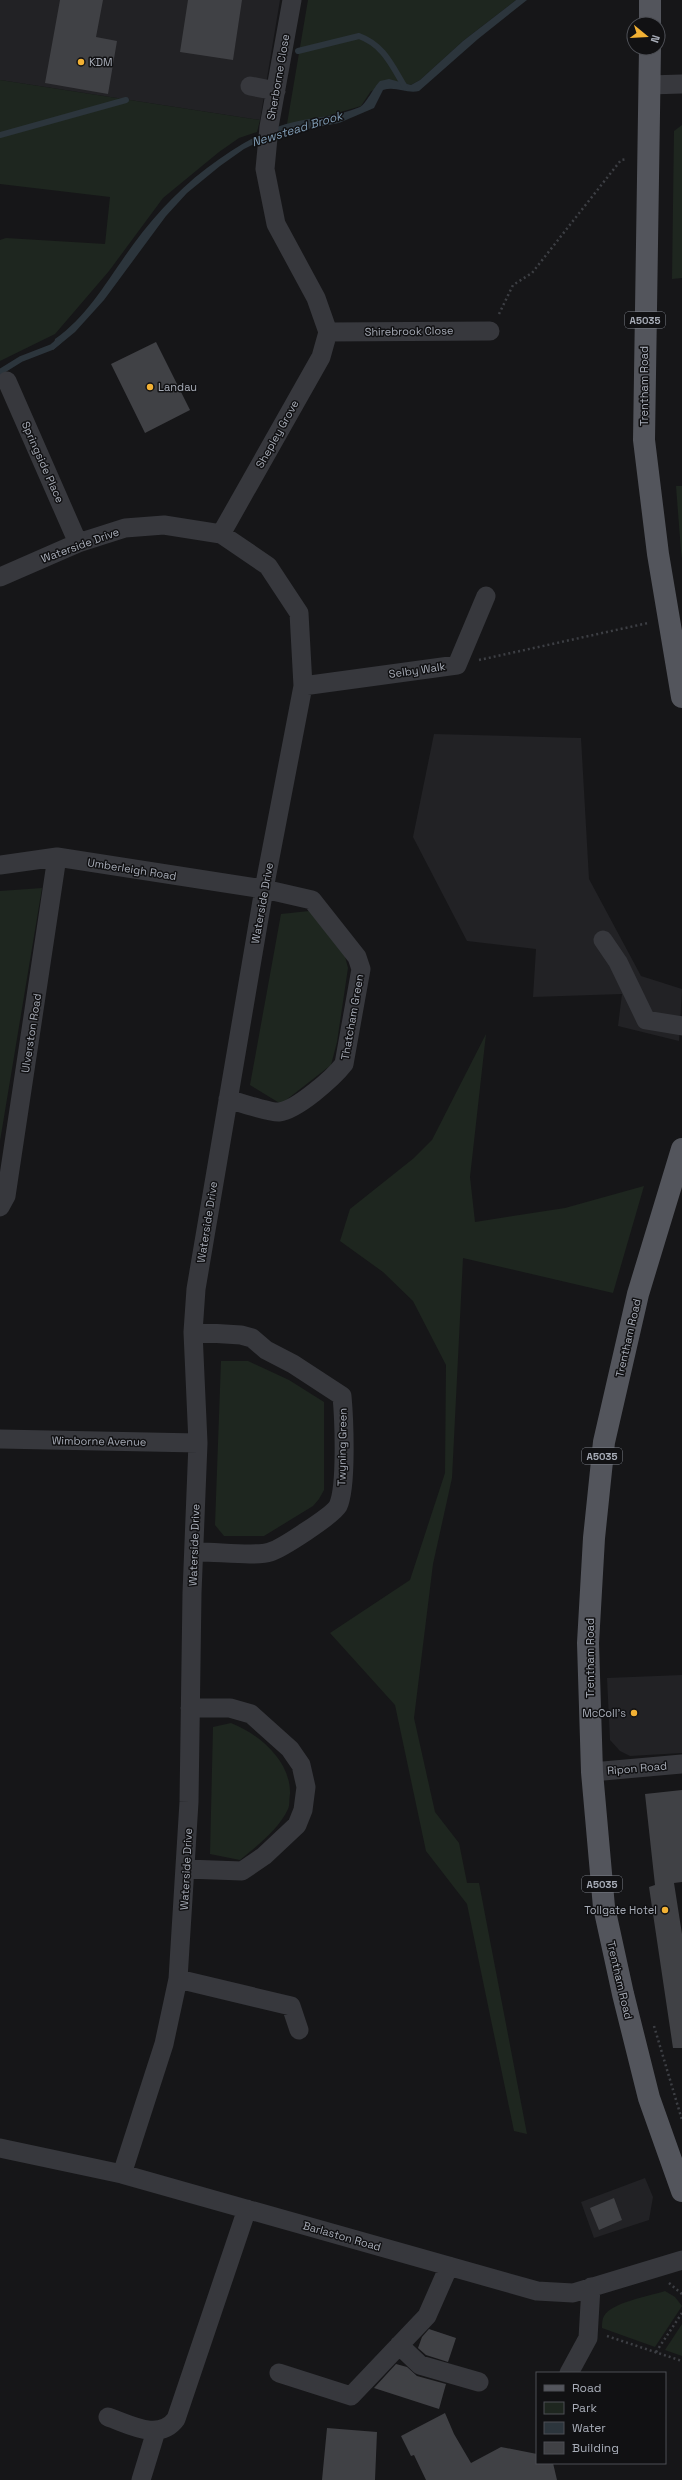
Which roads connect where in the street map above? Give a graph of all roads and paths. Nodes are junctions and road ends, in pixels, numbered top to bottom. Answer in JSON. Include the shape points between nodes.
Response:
{"nodes":[{"id":1,"x":292,"y":0,"type":"edge"},
{"id":2,"x":650,"y":0,"type":"edge"},
{"id":3,"x":650,"y":16,"type":"edge"},
{"id":4,"x":650,"y":56,"type":"edge"},
{"id":5,"x":682,"y":84,"type":"edge"},
{"id":6,"x":649,"y":85,"type":"junction"},
{"id":7,"x":250,"y":86,"type":"dead end"},
{"id":8,"x":276,"y":91,"type":"junction"},
{"id":9,"x":646,"y":158,"type":"junction"},
{"id":10,"x":490,"y":331,"type":"joint"},
{"id":11,"x":328,"y":332,"type":"junction"},
{"id":12,"x":7,"y":381,"type":"dead end"},
{"id":13,"x":221,"y":534,"type":"junction"},
{"id":14,"x":78,"y":543,"type":"junction"},
{"id":15,"x":0,"y":576,"type":"edge"},
{"id":16,"x":486,"y":596,"type":"dead end"},
{"id":17,"x":668,"y":619,"type":"junction"},
{"id":18,"x":457,"y":665,"type":"junction"},
{"id":19,"x":303,"y":686,"type":"junction"},
{"id":20,"x":682,"y":697,"type":"edge"},
{"id":21,"x":57,"y":857,"type":"junction"},
{"id":22,"x":0,"y":865,"type":"edge"},
{"id":23,"x":264,"y":889,"type":"junction"},
{"id":24,"x":603,"y":940,"type":"dead end"},
{"id":25,"x":682,"y":1026,"type":"edge"},
{"id":26,"x":228,"y":1099,"type":"junction"},
{"id":27,"x":682,"y":1149,"type":"edge"},
{"id":28,"x":0,"y":1206,"type":"edge"},
{"id":29,"x":193,"y":1332,"type":"junction"},
{"id":30,"x":0,"y":1439,"type":"edge"},
{"id":31,"x":198,"y":1443,"type":"junction"},
{"id":32,"x":194,"y":1552,"type":"junction"},
{"id":33,"x":190,"y":1708,"type":"junction"},
{"id":34,"x":682,"y":1764,"type":"edge"},
{"id":35,"x":592,"y":1772,"type":"junction"},
{"id":36,"x":186,"y":1869,"type":"junction"},
{"id":37,"x":178,"y":1979,"type":"junction"},
{"id":38,"x":652,"y":2019,"type":"dead end"},
{"id":39,"x":299,"y":2030,"type":"dead end"},
{"id":40,"x":682,"y":2120,"type":"edge"},
{"id":41,"x":0,"y":2148,"type":"edge"},
{"id":42,"x":122,"y":2174,"type":"junction"},
{"id":43,"x":682,"y":2191,"type":"edge"},
{"id":44,"x":247,"y":2210,"type":"junction"},
{"id":45,"x":682,"y":2260,"type":"edge"},
{"id":46,"x":449,"y":2266,"type":"junction"},
{"id":47,"x":670,"y":2286,"type":"dead end"},
{"id":48,"x":591,"y":2287,"type":"junction"},
{"id":49,"x":682,"y":2294,"type":"edge"},
{"id":50,"x":682,"y":2313,"type":"edge"},
{"id":51,"x":600,"y":2333,"type":"dead end"},
{"id":52,"x":399,"y":2345,"type":"junction"},
{"id":53,"x":656,"y":2352,"type":"junction"},
{"id":54,"x":682,"y":2361,"type":"edge"},
{"id":55,"x":570,"y":2372,"type":"edge"},
{"id":56,"x":279,"y":2373,"type":"dead end"},
{"id":57,"x":479,"y":2382,"type":"dead end"},
{"id":58,"x":108,"y":2417,"type":"dead end"},
{"id":59,"x":156,"y":2431,"type":"junction"},
{"id":60,"x":141,"y":2480,"type":"edge"}],
"edges":[{"from":1,"to":8,"type":"street","name":"Sherborne Close"},
{"from":2,"to":3,"type":"main road"},
{"from":4,"to":6,"type":"main road","name":"Trentham Road","number":"A5035"},
{"from":5,"to":6,"type":"street"},
{"from":6,"to":9,"type":"main road","name":"Trentham Road","number":"A5035"},
{"from":7,"to":8,"type":"street"},
{"from":8,"to":11,"type":"street","name":"Sherborne Close","via":[[265,169],[276,224],[316,298]]},
{"from":9,"to":10,"type":"path","via":[[621,160],[532,273],[513,286]]},
{"from":9,"to":17,"type":"main road","name":"Trentham Road","number":"A5035","via":[[644,440]]},
{"from":10,"to":11,"type":"street","name":"Shirebrook Close"},
{"from":11,"to":13,"type":"street","name":"Shepley Grove","via":[[321,357]]},
{"from":12,"to":14,"type":"street","name":"Springside Place"},
{"from":13,"to":14,"type":"street","name":"Waterside Drive","via":[[164,525],[125,528]]},
{"from":13,"to":19,"type":"street","name":"Waterside Drive","via":[[268,566],[299,613]]},
{"from":14,"to":15,"type":"street","name":"Waterside Drive"},
{"from":16,"to":18,"type":"street","name":"Selby Walk"},
{"from":17,"to":18,"type":"path"},
{"from":17,"to":20,"type":"main road","name":"Trentham Road","number":"A5035"},
{"from":18,"to":19,"type":"street","name":"Selby Walk"},
{"from":19,"to":23,"type":"street","name":"Waterside Drive"},
{"from":21,"to":22,"type":"street","name":"Umberleigh Road"},
{"from":21,"to":23,"type":"street","name":"Umberleigh Road"},
{"from":21,"to":28,"type":"street","name":"Ulverston Road","via":[[6,1196]]},
{"from":23,"to":26,"type":"street","name":"Waterside Drive"},
{"from":23,"to":26,"type":"street","name":"Thatcham Green","via":[[312,900],[357,957],[361,969],[344,1064],[335,1075],[292,1108],[278,1112]]},
{"from":24,"to":25,"type":"street","via":[[618,962],[646,1020]]},
{"from":26,"to":29,"type":"street","name":"Waterside Drive","via":[[196,1289]]},
{"from":27,"to":35,"type":"main road","name":"Trentham Road","number":"A5035","via":[[638,1294],[604,1442],[594,1538],[588,1643]]},
{"from":29,"to":31,"type":"street","name":"Waterside Drive"},
{"from":29,"to":32,"type":"street","name":"Twyning Green","via":[[252,1338],[266,1350],[342,1396],[344,1411],[342,1492],[338,1506],[329,1516],[270,1553]]},
{"from":30,"to":31,"type":"street","name":"Wimborne Avenue"},
{"from":31,"to":32,"type":"street","name":"Waterside Drive"},
{"from":32,"to":33,"type":"street","name":"Waterside Drive"},
{"from":33,"to":36,"type":"street","name":"Waterside Drive"},
{"from":33,"to":36,"type":"street","via":[[230,1708],[251,1714],[290,1748],[301,1765],[306,1787],[298,1825],[264,1856],[242,1871]]},
{"from":34,"to":35,"type":"street","name":"Ripon Road"},
{"from":35,"to":43,"type":"main road","name":"Trentham Road","number":"A5035","via":[[604,1907],[649,2098]]},
{"from":36,"to":37,"type":"street","name":"Waterside Drive"},
{"from":37,"to":39,"type":"street","via":[[291,2006]]},
{"from":37,"to":42,"type":"street","name":"Waterside Drive","via":[[164,2044]]},
{"from":38,"to":40,"type":"path"},
{"from":41,"to":42,"type":"street","name":"Barlaston Road"},
{"from":42,"to":44,"type":"street","name":"Barlaston Road"},
{"from":44,"to":46,"type":"street","name":"Barlaston Road"},
{"from":44,"to":59,"type":"street","via":[[179,2414],[168,2428]]},
{"from":45,"to":48,"type":"street","name":"Barlaston Road"},
{"from":46,"to":48,"type":"street","name":"Barlaston Road","via":[[537,2291],[573,2293]]},
{"from":46,"to":52,"type":"street","via":[[427,2316]]},
{"from":47,"to":49,"type":"path"},
{"from":48,"to":55,"type":"street","via":[[588,2338]]},
{"from":50,"to":53,"type":"path"},
{"from":51,"to":53,"type":"path"},
{"from":52,"to":56,"type":"street","via":[[351,2396]]},
{"from":52,"to":57,"type":"street","via":[[420,2365]]},
{"from":53,"to":54,"type":"path"},
{"from":58,"to":59,"type":"street"},
{"from":59,"to":60,"type":"street"}]}
